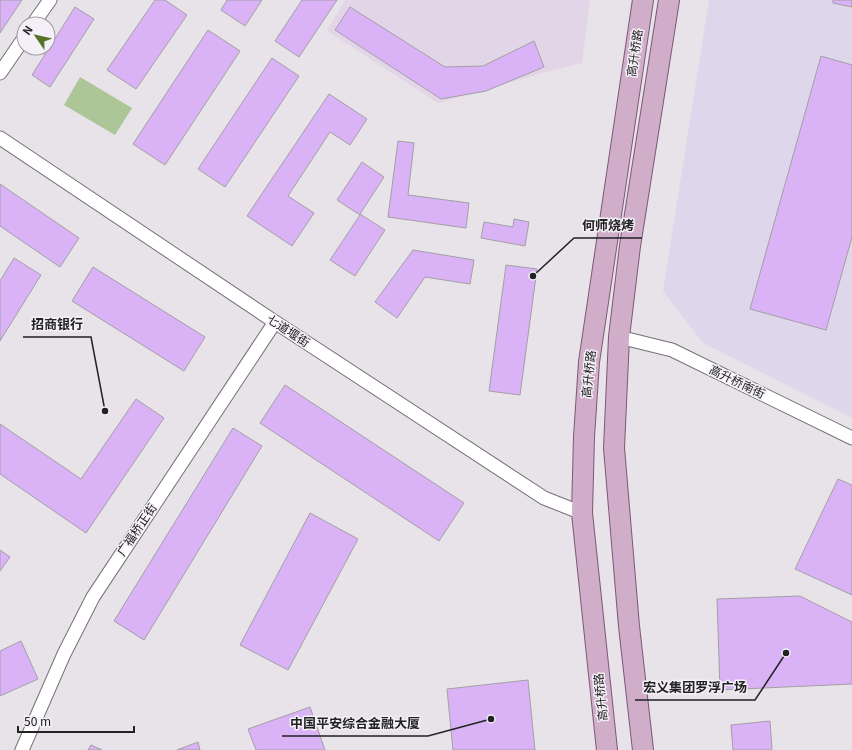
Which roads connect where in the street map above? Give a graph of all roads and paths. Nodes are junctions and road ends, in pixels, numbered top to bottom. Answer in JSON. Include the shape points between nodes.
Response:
{"nodes":[{"id":1,"x":50,"y":0,"type":"edge"},
{"id":2,"x":643,"y":0,"type":"edge"},
{"id":3,"x":669,"y":0,"type":"edge"},
{"id":4,"x":39,"y":16,"type":"edge"},
{"id":5,"x":16,"y":50,"type":"edge"},
{"id":6,"x":0,"y":73,"type":"edge"},
{"id":7,"x":0,"y":138,"type":"edge"},
{"id":8,"x":275,"y":322,"type":"junction"},
{"id":9,"x":619,"y":337,"type":"junction"},
{"id":10,"x":852,"y":438,"type":"edge"},
{"id":11,"x":582,"y":513,"type":"junction"},
{"id":12,"x":22,"y":750,"type":"edge"},
{"id":13,"x":607,"y":750,"type":"edge"},
{"id":14,"x":643,"y":750,"type":"edge"}],
"edges":[{"from":1,"to":4,"type":"street"},
{"from":2,"to":11,"type":"main road","name":"高升桥路","via":[[589,362]]},
{"from":3,"to":9,"type":"main road","name":"高升桥路","via":[[630,246]]},
{"from":5,"to":6,"type":"street"},
{"from":7,"to":8,"type":"street","name":"七道堰街"},
{"from":8,"to":11,"type":"street","name":"七道堰街","via":[[544,498]]},
{"from":8,"to":12,"type":"street","name":"广福桥正街","via":[[93,597],[64,654]]},
{"from":9,"to":10,"type":"street","name":"高升桥南街","via":[[672,350]]},
{"from":9,"to":14,"type":"main road","name":"高升桥路","via":[[614,448],[629,626]]},
{"from":11,"to":13,"type":"main road","name":"高升桥路"}]}
